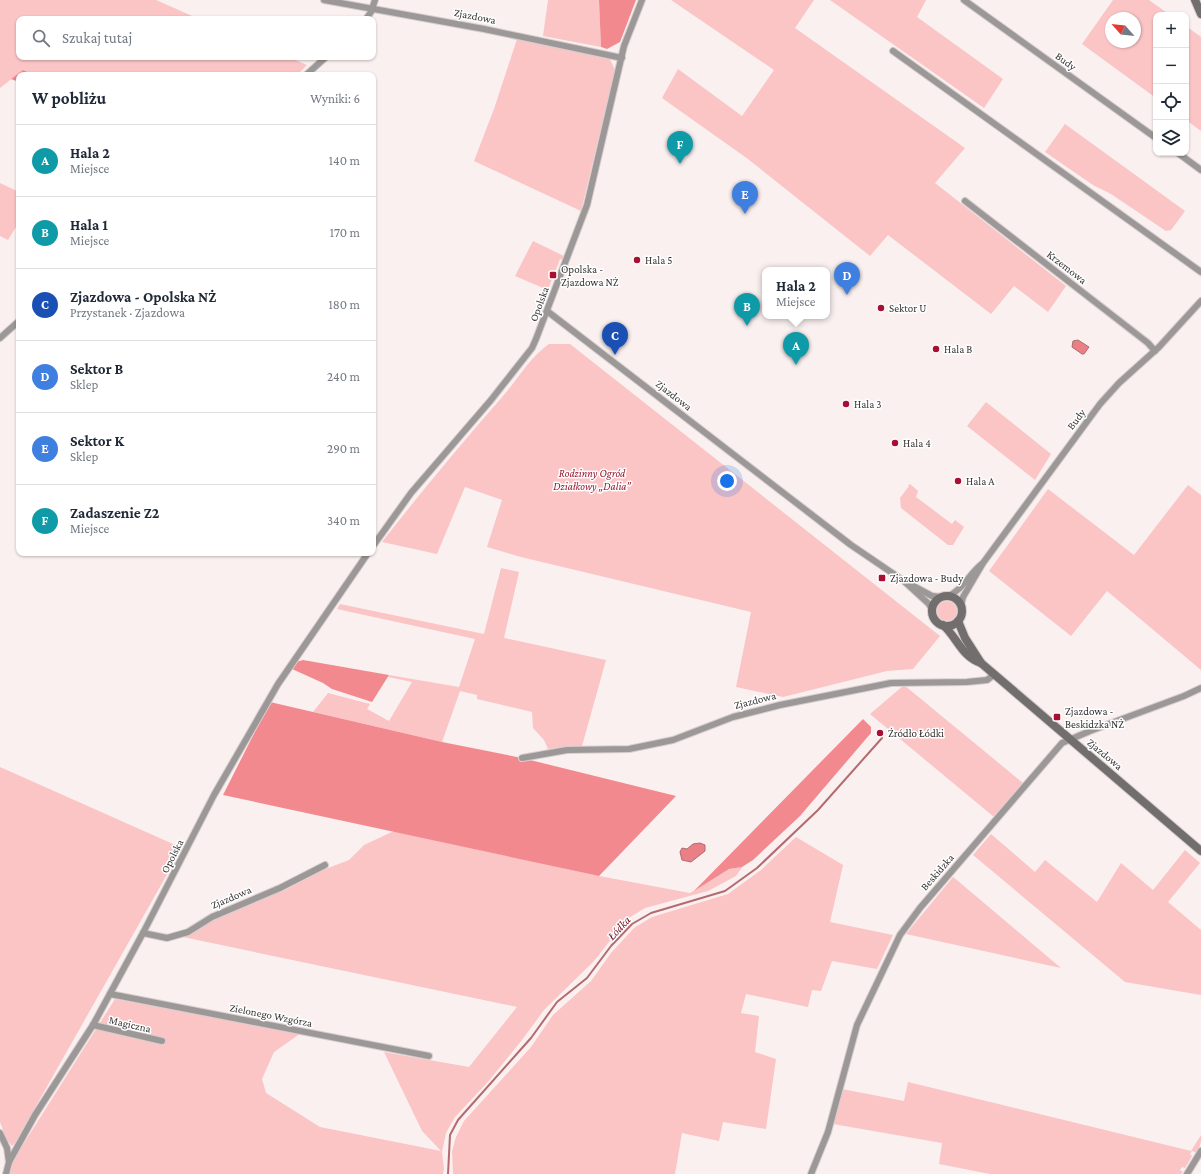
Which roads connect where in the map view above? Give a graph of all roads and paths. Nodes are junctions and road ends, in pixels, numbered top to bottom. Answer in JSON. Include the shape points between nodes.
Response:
{"nodes":[{"id":1,"x":324,"y":0,"type":"edge"},
{"id":2,"x":376,"y":0,"type":"edge"},
{"id":3,"x":642,"y":0,"type":"edge"},
{"id":4,"x":964,"y":0,"type":"edge"},
{"id":5,"x":1195,"y":0,"type":"edge"},
{"id":6,"x":372,"y":10,"type":"junction"},
{"id":7,"x":1201,"y":14,"type":"edge"},
{"id":8,"x":368,"y":16,"type":"edge"},
{"id":9,"x":893,"y":51,"type":"dead end"},
{"id":10,"x":622,"y":58,"type":"junction"},
{"id":11,"x":323,"y":60,"type":"edge"},
{"id":12,"x":309,"y":72,"type":"edge"},
{"id":13,"x":1153,"y":136,"type":"edge"},
{"id":14,"x":1182,"y":156,"type":"edge"},
{"id":15,"x":1201,"y":170,"type":"edge"},
{"id":16,"x":966,"y":201,"type":"dead end"},
{"id":17,"x":1201,"y":272,"type":"edge"},
{"id":18,"x":1201,"y":301,"type":"edge"},
{"id":19,"x":547,"y":311,"type":"junction"},
{"id":20,"x":16,"y":325,"type":"edge"},
{"id":21,"x":0,"y":338,"type":"edge"},
{"id":22,"x":1155,"y":351,"type":"junction"},
{"id":23,"x":376,"y":542,"type":"edge"},
{"id":24,"x":366,"y":556,"type":"edge"},
{"id":25,"x":983,"y":563,"type":"junction"},
{"id":26,"x":904,"y":581,"type":"junction"},
{"id":27,"x":945,"y":597,"type":"junction"},
{"id":28,"x":961,"y":605,"type":"junction"},
{"id":29,"x":932,"y":610,"type":"junction"},
{"id":30,"x":958,"y":621,"type":"junction"},
{"id":31,"x":943,"y":625,"type":"junction"},
{"id":32,"x":981,"y":663,"type":"junction"},
{"id":33,"x":995,"y":674,"type":"junction"},
{"id":34,"x":1201,"y":688,"type":"edge"},
{"id":35,"x":1070,"y":739,"type":"junction"},
{"id":36,"x":522,"y":758,"type":"dead end"},
{"id":37,"x":1201,"y":851,"type":"edge"},
{"id":38,"x":325,"y":865,"type":"dead end"},
{"id":39,"x":143,"y":933,"type":"junction"},
{"id":40,"x":110,"y":994,"type":"junction"},
{"id":41,"x":93,"y":1025,"type":"junction"},
{"id":42,"x":162,"y":1041,"type":"dead end"},
{"id":43,"x":429,"y":1056,"type":"dead end"},
{"id":44,"x":0,"y":1133,"type":"edge"},
{"id":45,"x":1201,"y":1151,"type":"edge"},
{"id":46,"x":0,"y":1166,"type":"edge"},
{"id":47,"x":7,"y":1168,"type":"edge"},
{"id":48,"x":811,"y":1174,"type":"edge"},
{"id":49,"x":1187,"y":1174,"type":"edge"}],
"edges":[{"from":1,"to":6,"type":"street","name":"Zjazdowa"},
{"from":2,"to":6,"type":"street"},
{"from":3,"to":10,"type":"street","name":"Opolska","via":[[627,37]]},
{"from":4,"to":13,"type":"street","name":"Budy"},
{"from":5,"to":7,"type":"street"},
{"from":6,"to":8,"type":"street"},
{"from":6,"to":10,"type":"street","name":"Zjazdowa","via":[[499,32]]},
{"from":9,"to":17,"type":"street"},
{"from":10,"to":19,"type":"street","name":"Opolska","via":[[587,205]]},
{"from":11,"to":12,"type":"street"},
{"from":14,"to":15,"type":"street"},
{"from":16,"to":22,"type":"street","name":"Krzemowa"},
{"from":18,"to":22,"type":"street","name":"Budy"},
{"from":19,"to":23,"type":"street","name":"Opolska","via":[[532,348],[491,400],[410,493]]},
{"from":19,"to":26,"type":"street","name":"Zjazdowa","via":[[842,538]]},
{"from":20,"to":21,"type":"street"},
{"from":22,"to":25,"type":"street","name":"Budy","via":[[1107,395]]},
{"from":24,"to":39,"type":"street","name":"Opolska","via":[[278,684],[214,795]]},
{"from":25,"to":27,"type":"street","name":"Budy","via":[[974,569],[955,592]]},
{"from":25,"to":28,"type":"street","name":"Budy"},
{"from":26,"to":27,"type":"street","name":"Zjazdowa","via":[[932,596]]},
{"from":26,"to":29,"type":"street","name":"Zjazdowa","via":[[929,604]]},
{"from":27,"to":28,"type":"street","via":[[957,600]]},
{"from":27,"to":29,"type":"street","via":[[936,601]]},
{"from":28,"to":30,"type":"street","via":[[962,612]]},
{"from":29,"to":31,"type":"street","via":[[935,620]]},
{"from":30,"to":31,"type":"street","via":[[952,625]]},
{"from":30,"to":32,"type":"street","name":"Zjazdowa","via":[[965,638]]},
{"from":31,"to":32,"type":"street","name":"Zjazdowa","via":[[967,654]]},
{"from":32,"to":33,"type":"street","name":"Zjazdowa"},
{"from":33,"to":35,"type":"street","name":"Zjazdowa"},
{"from":33,"to":36,"type":"street","name":"Zjazdowa","via":[[987,680],[967,682],[891,683],[740,715],[673,740],[629,749],[567,750]]},
{"from":34,"to":35,"type":"street","name":"Beskidzka"},
{"from":35,"to":37,"type":"street","name":"Zjazdowa"},
{"from":35,"to":48,"type":"street","name":"Beskidzka","via":[[1062,743],[1051,755],[920,908],[900,935],[857,1025],[828,1132]]},
{"from":38,"to":39,"type":"street","name":"Zjazdowa","via":[[280,888],[212,916],[188,932],[167,938]]},
{"from":39,"to":40,"type":"street","name":"Opolska"},
{"from":40,"to":41,"type":"street","name":"Opolska"},
{"from":40,"to":43,"type":"street","name":"Zielonego Wzgórza"},
{"from":41,"to":42,"type":"street","name":"Magiczna"},
{"from":41,"to":47,"type":"street","name":"Opolska","via":[[54,1085]]},
{"from":44,"to":47,"type":"street","via":[[7,1148]]},
{"from":45,"to":49,"type":"street"},
{"from":46,"to":47,"type":"street"}]}
